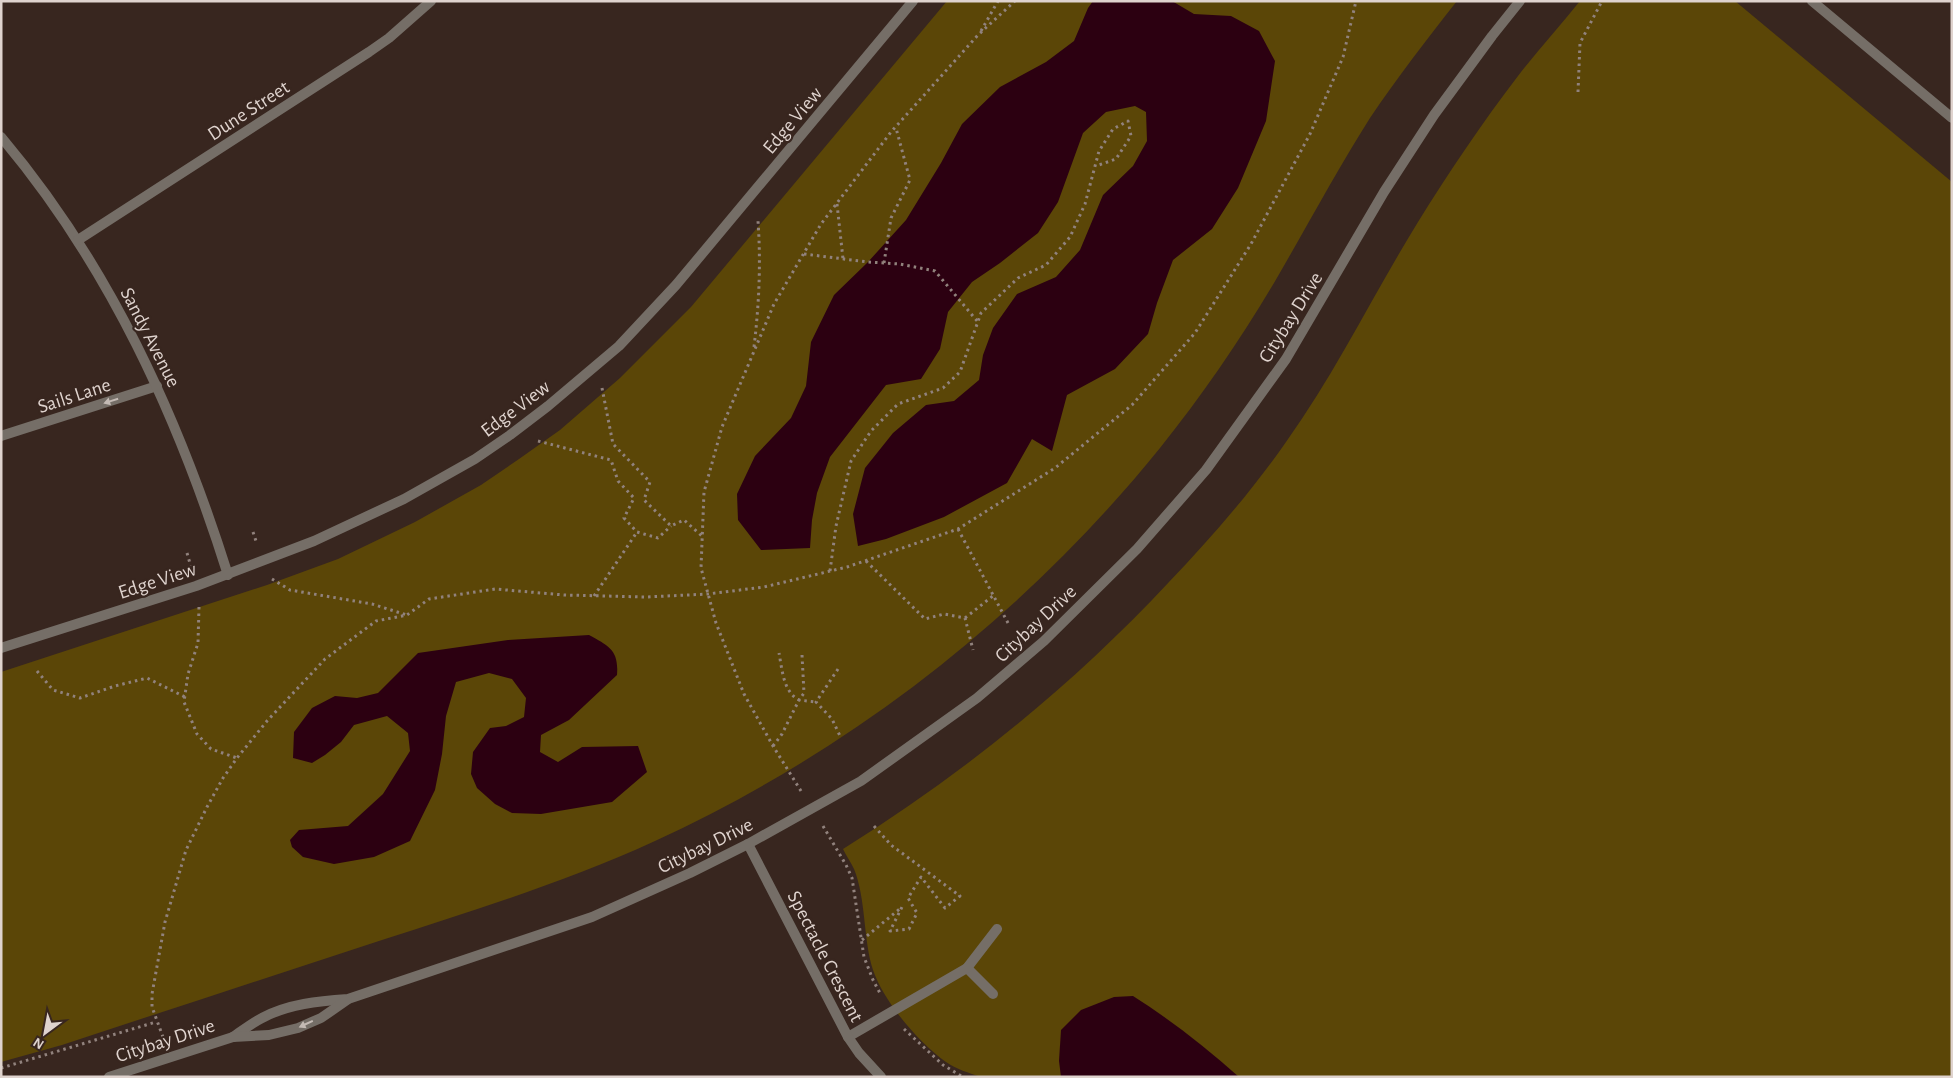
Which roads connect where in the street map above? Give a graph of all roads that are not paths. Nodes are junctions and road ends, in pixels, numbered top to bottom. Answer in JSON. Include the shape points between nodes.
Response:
{"nodes":[{"id":1,"x":431,"y":1,"type":"edge"},
{"id":2,"x":913,"y":1,"type":"edge"},
{"id":3,"x":1520,"y":1,"type":"edge"},
{"id":4,"x":1812,"y":1,"type":"edge"},
{"id":5,"x":1952,"y":118,"type":"edge"},
{"id":6,"x":1,"y":137,"type":"edge"},
{"id":7,"x":78,"y":240,"type":"junction"},
{"id":8,"x":158,"y":386,"type":"junction"},
{"id":9,"x":1,"y":436,"type":"edge"},
{"id":10,"x":228,"y":574,"type":"junction"},
{"id":11,"x":1,"y":648,"type":"edge"},
{"id":12,"x":748,"y":844,"type":"junction"},
{"id":13,"x":997,"y":929,"type":"dead end"},
{"id":14,"x":966,"y":968,"type":"junction"},
{"id":15,"x":993,"y":994,"type":"dead end"},
{"id":16,"x":348,"y":1000,"type":"junction"},
{"id":17,"x":233,"y":1037,"type":"junction"},
{"id":18,"x":848,"y":1037,"type":"junction"},
{"id":19,"x":109,"y":1077,"type":"edge"},
{"id":20,"x":881,"y":1077,"type":"edge"}],
"edges":[{"from":1,"to":7,"type":"street","name":"Dune Street","via":[[369,52]]},
{"from":2,"to":10,"type":"street","name":"Edge View","via":[[676,285],[600,363],[475,459],[357,522]]},
{"from":3,"to":12,"type":"street","name":"Citybay Drive","via":[[1424,130],[1286,359],[1206,470],[1137,549],[1044,641],[978,698],[861,781]]},
{"from":4,"to":5,"type":"street"},
{"from":6,"to":7,"type":"street","name":"Sandy Avenue","via":[[29,170]]},
{"from":7,"to":8,"type":"street","name":"Sandy Avenue"},
{"from":8,"to":9,"type":"street","name":"Sails Lane","one_way":true},
{"from":8,"to":10,"type":"street","name":"Sandy Avenue","via":[[194,472]]},
{"from":10,"to":11,"type":"street","name":"Edge View"},
{"from":12,"to":16,"type":"street","name":"Citybay Drive","via":[[690,874],[592,917]]},
{"from":12,"to":18,"type":"street","name":"Spectacle Crescent"},
{"from":13,"to":14,"type":"street"},
{"from":14,"to":15,"type":"street"},
{"from":14,"to":18,"type":"street"},
{"from":16,"to":17,"type":"street","name":"Citybay Drive","one_way":true,"via":[[321,1018],[298,1028],[269,1035]]},
{"from":16,"to":17,"type":"street","name":"Citybay Drive","via":[[290,1007],[262,1017]]},
{"from":17,"to":19,"type":"street","name":"Citybay Drive"},
{"from":18,"to":20,"type":"street","name":"Spectacle Crescent"}]}
